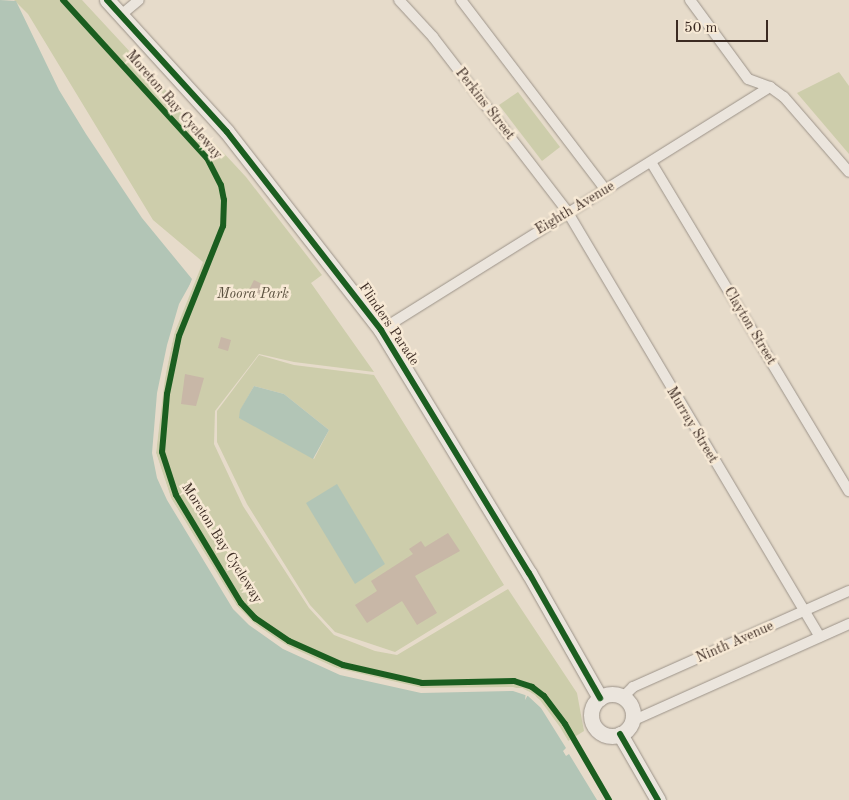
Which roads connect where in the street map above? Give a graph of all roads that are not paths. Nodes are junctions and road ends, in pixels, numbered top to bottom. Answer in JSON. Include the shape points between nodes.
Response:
{"nodes":[{"id":1,"x":107,"y":0,"type":"edge"},
{"id":2,"x":139,"y":0,"type":"edge"},
{"id":3,"x":399,"y":0,"type":"edge"},
{"id":4,"x":461,"y":0,"type":"edge"},
{"id":5,"x":690,"y":0,"type":"edge"},
{"id":6,"x":121,"y":16,"type":"junction"},
{"id":7,"x":770,"y":87,"type":"junction"},
{"id":8,"x":651,"y":162,"type":"junction"},
{"id":9,"x":849,"y":172,"type":"edge"},
{"id":10,"x":605,"y":189,"type":"junction"},
{"id":11,"x":567,"y":211,"type":"junction"},
{"id":12,"x":381,"y":330,"type":"junction"},
{"id":13,"x":849,"y":491,"type":"edge"},
{"id":14,"x":849,"y":591,"type":"edge"},
{"id":15,"x":804,"y":612,"type":"junction"},
{"id":16,"x":849,"y":624,"type":"edge"},
{"id":17,"x":820,"y":637,"type":"junction"},
{"id":18,"x":623,"y":697,"type":"junction"},
{"id":19,"x":600,"y":698,"type":"junction"},
{"id":20,"x":632,"y":721,"type":"junction"},
{"id":21,"x":620,"y":734,"type":"junction"},
{"id":22,"x":658,"y":800,"type":"edge"}],
"edges":[{"from":1,"to":6,"type":"street","name":"Flinders Parade"},
{"from":2,"to":6,"type":"street"},
{"from":3,"to":11,"type":"street","name":"Perkins Street","via":[[433,37]]},
{"from":4,"to":10,"type":"street"},
{"from":5,"to":7,"type":"street","via":[[748,78]]},
{"from":6,"to":12,"type":"street","name":"Flinders Parade","via":[[227,132]]},
{"from":7,"to":8,"type":"street","name":"Eighth Avenue"},
{"from":7,"to":9,"type":"street","via":[[795,107]]},
{"from":8,"to":10,"type":"street","name":"Eighth Avenue"},
{"from":8,"to":13,"type":"street","name":"Clayton Street"},
{"from":10,"to":11,"type":"street","name":"Eighth Avenue"},
{"from":11,"to":12,"type":"street","name":"Eighth Avenue"},
{"from":11,"to":15,"type":"street","name":"Murray Street"},
{"from":12,"to":19,"type":"street","name":"Flinders Parade","via":[[529,573]]},
{"from":14,"to":15,"type":"street","name":"Ninth Avenue"},
{"from":15,"to":17,"type":"street","name":"Murray Street"},
{"from":15,"to":18,"type":"street","name":"Ninth Avenue","via":[[632,687]]},
{"from":16,"to":17,"type":"street"},
{"from":17,"to":20,"type":"street"},
{"from":18,"to":19,"type":"street","via":[[612,694]]},
{"from":18,"to":20,"type":"street","via":[[632,708]]},
{"from":19,"to":21,"type":"street","via":[[592,709],[596,728],[607,735]]},
{"from":20,"to":21,"type":"street"},
{"from":21,"to":22,"type":"street"}]}
